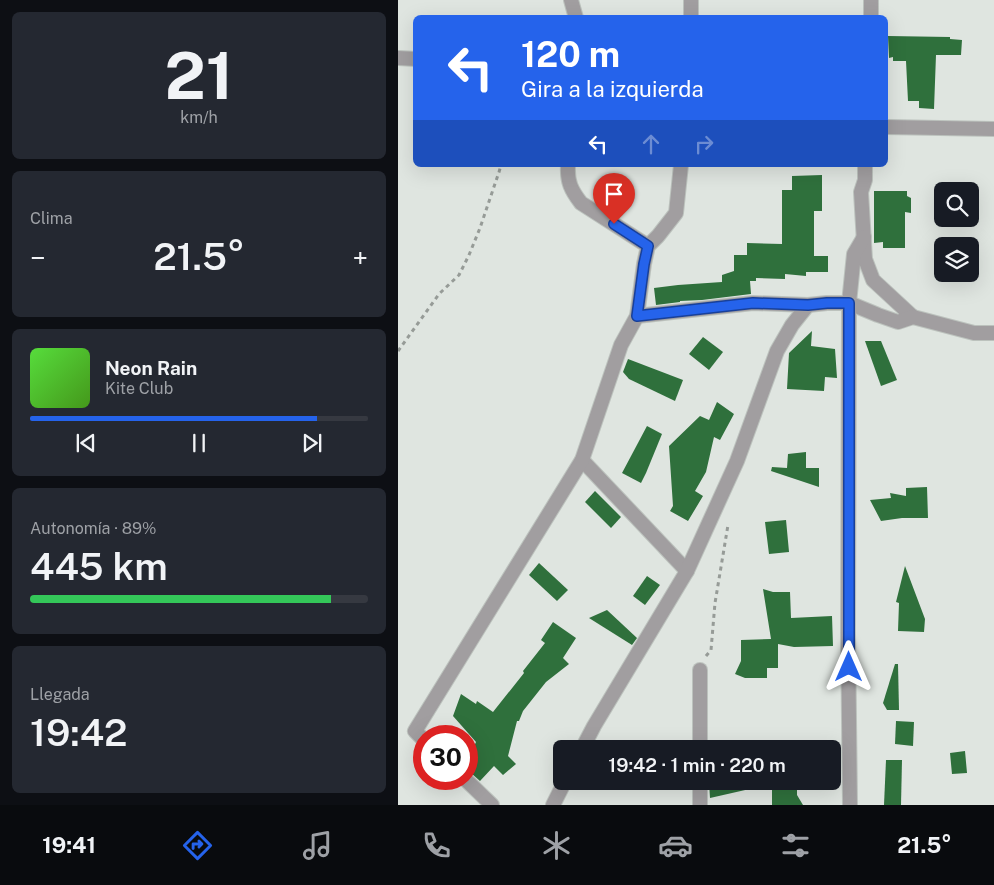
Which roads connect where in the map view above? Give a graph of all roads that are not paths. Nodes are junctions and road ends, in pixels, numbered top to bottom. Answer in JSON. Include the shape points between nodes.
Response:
{"nodes":[{"id":1,"x":571,"y":0,"type":"edge"},
{"id":2,"x":691,"y":0,"type":"edge"},
{"id":3,"x":871,"y":0,"type":"edge"},
{"id":4,"x":575,"y":15,"type":"edge"},
{"id":5,"x":691,"y":15,"type":"edge"},
{"id":6,"x":871,"y":15,"type":"edge"},
{"id":7,"x":398,"y":58,"type":"edge"},
{"id":8,"x":413,"y":58,"type":"edge"},
{"id":9,"x":888,"y":127,"type":"edge"},
{"id":10,"x":994,"y":129,"type":"edge"},
{"id":11,"x":568,"y":167,"type":"edge"},
{"id":12,"x":682,"y":167,"type":"edge"},
{"id":13,"x":865,"y":167,"type":"edge"},
{"id":14,"x":864,"y":237,"type":"junction"},
{"id":15,"x":648,"y":246,"type":"junction"},
{"id":16,"x":849,"y":303,"type":"junction"},
{"id":17,"x":808,"y":305,"type":"junction"},
{"id":18,"x":637,"y":316,"type":"junction"},
{"id":19,"x":913,"y":317,"type":"junction"},
{"id":20,"x":994,"y":333,"type":"edge"},
{"id":21,"x":582,"y":460,"type":"junction"},
{"id":22,"x":687,"y":571,"type":"junction"},
{"id":23,"x":700,"y":670,"type":"road end"},
{"id":24,"x":419,"y":725,"type":"edge"},
{"id":25,"x":587,"y":740,"type":"edge"},
{"id":26,"x":700,"y":740,"type":"edge"},
{"id":27,"x":476,"y":790,"type":"edge"},
{"id":28,"x":560,"y":790,"type":"edge"},
{"id":29,"x":700,"y":790,"type":"edge"},
{"id":30,"x":492,"y":805,"type":"edge"},
{"id":31,"x":553,"y":805,"type":"edge"},
{"id":32,"x":700,"y":805,"type":"edge"},
{"id":33,"x":850,"y":805,"type":"edge"}],
"edges":[{"from":1,"to":4,"type":"street"},
{"from":2,"to":5,"type":"street"},
{"from":3,"to":6,"type":"street"},
{"from":7,"to":8,"type":"street"},
{"from":9,"to":10,"type":"street"},
{"from":11,"to":15,"type":"street","via":[[569,185],[581,203]]},
{"from":12,"to":15,"type":"street","via":[[676,213]]},
{"from":13,"to":14,"type":"street","via":[[862,192]]},
{"from":14,"to":16,"type":"street","via":[[854,254]]},
{"from":14,"to":19,"type":"street","via":[[865,259],[873,280]]},
{"from":15,"to":18,"type":"street"},
{"from":16,"to":17,"type":"street"},
{"from":16,"to":19,"type":"street","via":[[898,322]]},
{"from":16,"to":33,"type":"street"},
{"from":17,"to":18,"type":"street","via":[[753,303]]},
{"from":17,"to":22,"type":"street","via":[[777,351],[737,461]]},
{"from":18,"to":21,"type":"street","via":[[620,345]]},
{"from":19,"to":20,"type":"street","via":[[974,333]]},
{"from":21,"to":22,"type":"street"},
{"from":21,"to":24,"type":"street"},
{"from":22,"to":25,"type":"street"},
{"from":23,"to":26,"type":"street"},
{"from":27,"to":30,"type":"street"},
{"from":28,"to":31,"type":"street"},
{"from":29,"to":32,"type":"street"}]}
